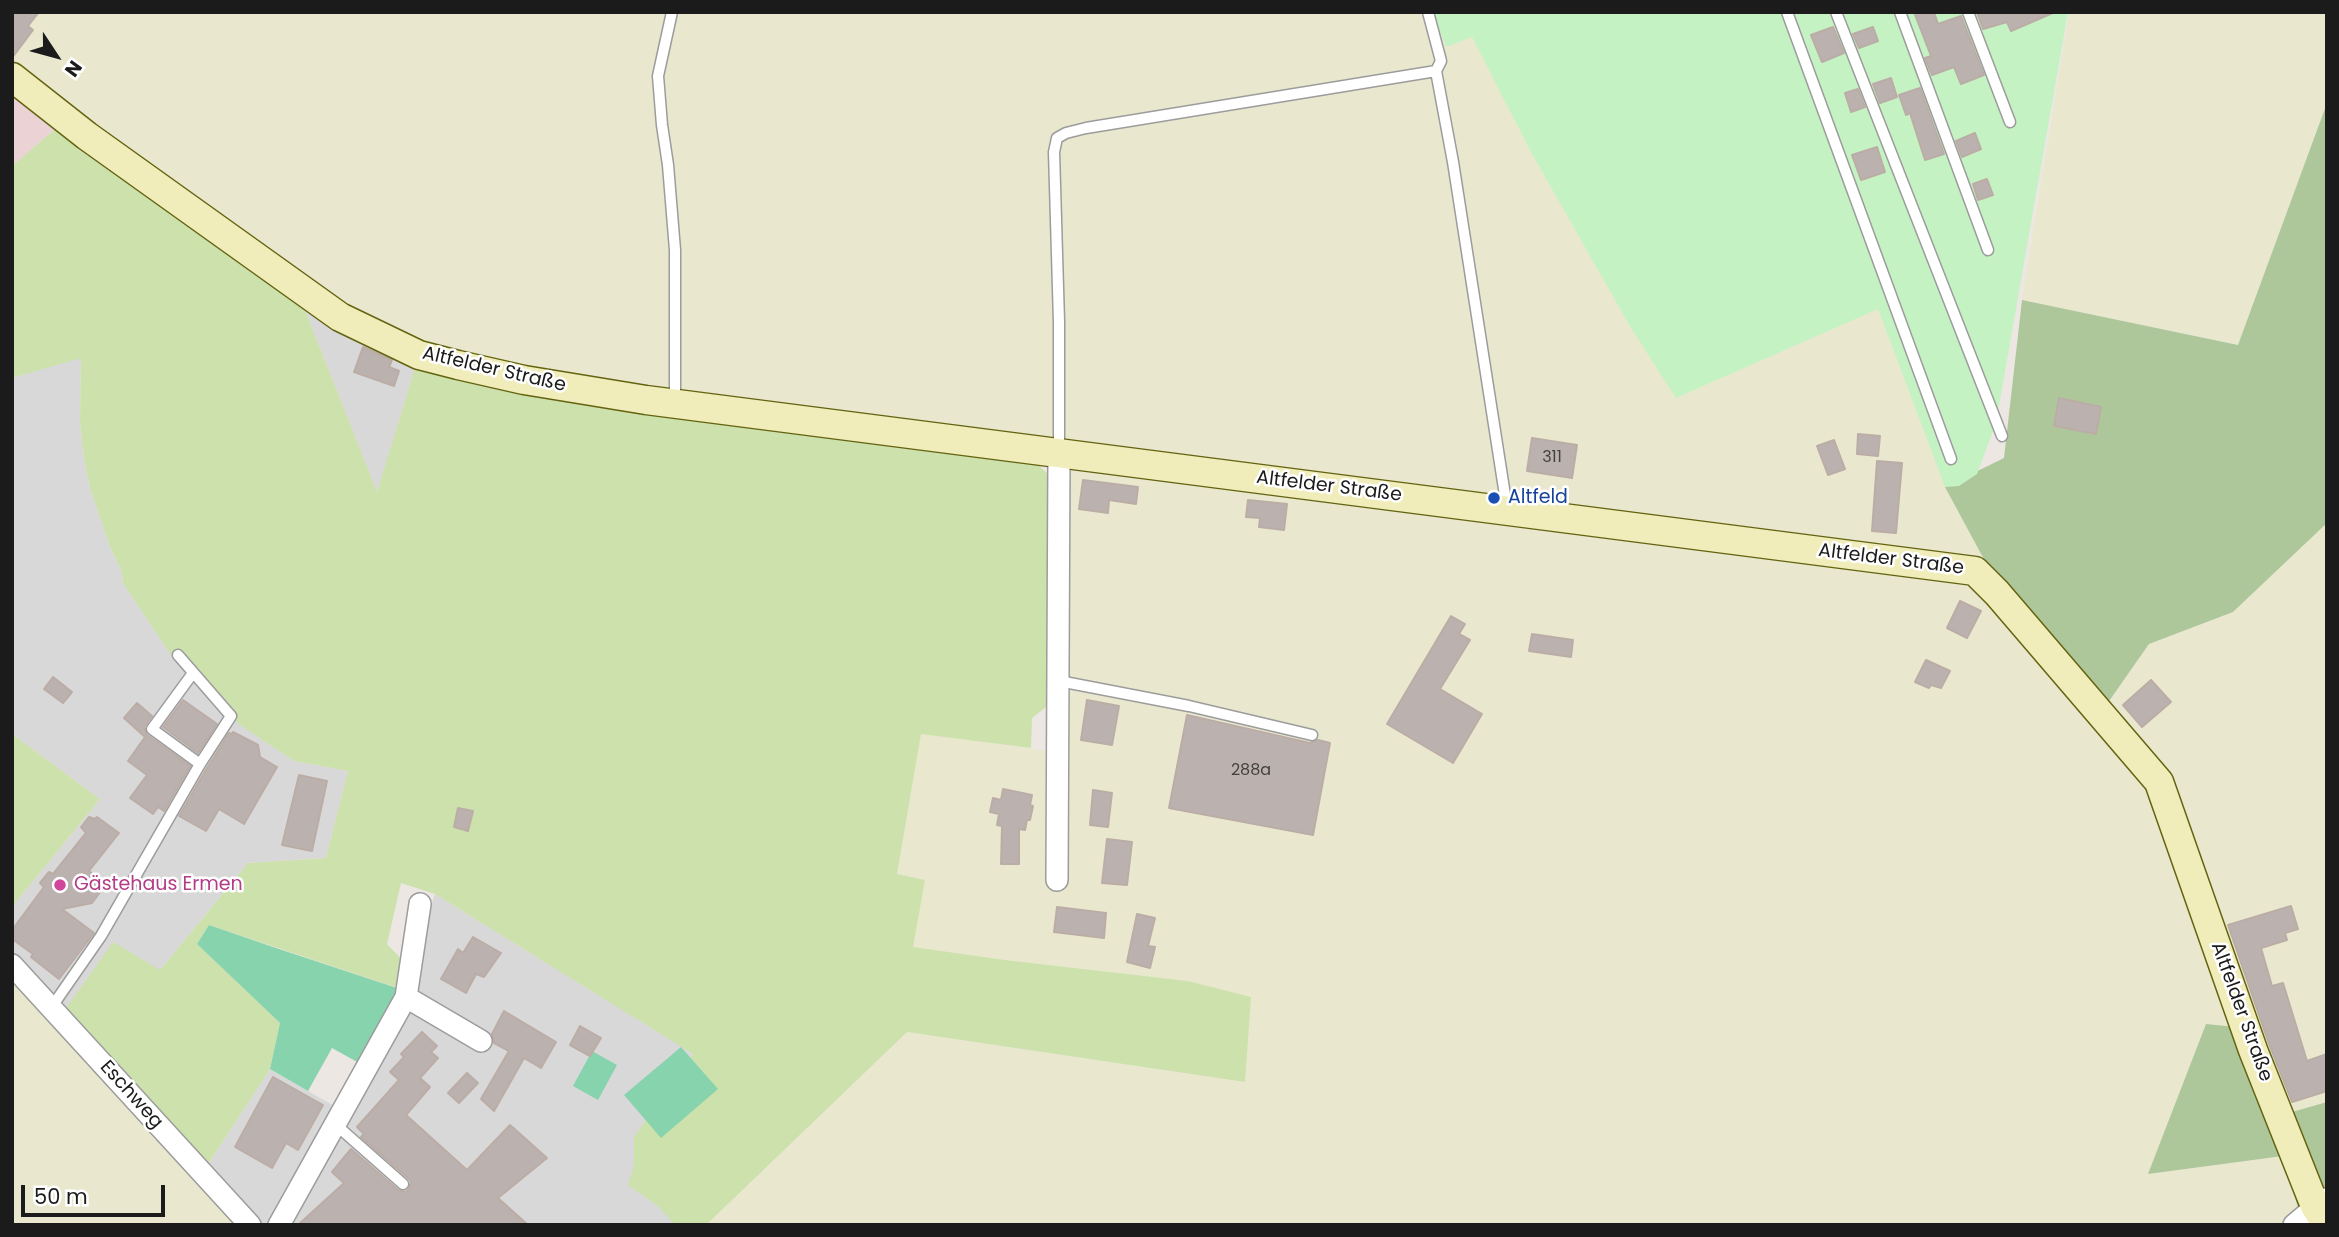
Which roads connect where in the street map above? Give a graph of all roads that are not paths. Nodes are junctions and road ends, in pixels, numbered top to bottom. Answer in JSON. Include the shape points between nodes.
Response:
{"nodes":[{"id":1,"x":673,"y":12,"type":"edge"},
{"id":2,"x":1428,"y":12,"type":"edge"},
{"id":3,"x":1787,"y":12,"type":"edge"},
{"id":4,"x":1836,"y":12,"type":"edge"},
{"id":5,"x":1900,"y":12,"type":"edge"},
{"id":6,"x":1968,"y":12,"type":"edge"},
{"id":7,"x":1436,"y":71,"type":"junction"},
{"id":8,"x":12,"y":77,"type":"edge"},
{"id":9,"x":2010,"y":122,"type":"dead end"},
{"id":10,"x":1988,"y":250,"type":"dead end"},
{"id":11,"x":675,"y":403,"type":"junction"},
{"id":12,"x":2002,"y":436,"type":"dead end"},
{"id":13,"x":1059,"y":452,"type":"junction"},
{"id":14,"x":1951,"y":458,"type":"dead end"},
{"id":15,"x":1507,"y":510,"type":"junction"},
{"id":16,"x":178,"y":655,"type":"dead end"},
{"id":17,"x":193,"y":673,"type":"junction"},
{"id":18,"x":1059,"y":681,"type":"junction"},
{"id":19,"x":1312,"y":735,"type":"dead end"},
{"id":20,"x":200,"y":764,"type":"junction"},
{"id":21,"x":1057,"y":880,"type":"dead end"},
{"id":22,"x":420,"y":904,"type":"dead end"},
{"id":23,"x":12,"y":965,"type":"edge"},
{"id":24,"x":406,"y":997,"type":"junction"},
{"id":25,"x":51,"y":1008,"type":"junction"},
{"id":26,"x":481,"y":1041,"type":"dead end"},
{"id":27,"x":335,"y":1124,"type":"junction"},
{"id":28,"x":403,"y":1184,"type":"dead end"},
{"id":29,"x":2323,"y":1210,"type":"edge"},
{"id":30,"x":250,"y":1225,"type":"edge"},
{"id":31,"x":279,"y":1225,"type":"edge"},
{"id":32,"x":2294,"y":1225,"type":"edge"}],
"edges":[{"from":1,"to":11,"type":"lane","via":[[658,76],[675,250]]},
{"from":2,"to":7,"type":"lane","via":[[1441,61]]},
{"from":3,"to":14,"type":"lane"},
{"from":4,"to":12,"type":"lane"},
{"from":5,"to":10,"type":"lane"},
{"from":6,"to":9,"type":"lane"},
{"from":7,"to":13,"type":"lane","via":[[1086,128],[1057,138]]},
{"from":7,"to":15,"type":"lane"},
{"from":8,"to":11,"type":"street","name":"Altfelder Straße","via":[[86,136],[340,317],[419,355],[457,365]]},
{"from":11,"to":13,"type":"street","name":"Altfelder Straße"},
{"from":13,"to":15,"type":"street","name":"Altfelder Straße"},
{"from":13,"to":18,"type":"street"},
{"from":15,"to":29,"type":"street","name":"Altfelder Straße","via":[[1975,571],[2159,782],[2253,1050]]},
{"from":16,"to":17,"type":"lane"},
{"from":17,"to":20,"type":"lane","via":[[231,716]]},
{"from":17,"to":20,"type":"lane","via":[[152,729]]},
{"from":18,"to":19,"type":"lane"},
{"from":18,"to":21,"type":"street"},
{"from":20,"to":25,"type":"lane","via":[[101,936]]},
{"from":22,"to":24,"type":"street"},
{"from":23,"to":25,"type":"street","name":"Eschweg"},
{"from":24,"to":26,"type":"street"},
{"from":24,"to":27,"type":"street"},
{"from":25,"to":30,"type":"street","name":"Eschweg"},
{"from":27,"to":28,"type":"lane"},
{"from":27,"to":31,"type":"street"},
{"from":29,"to":32,"type":"street"}]}
